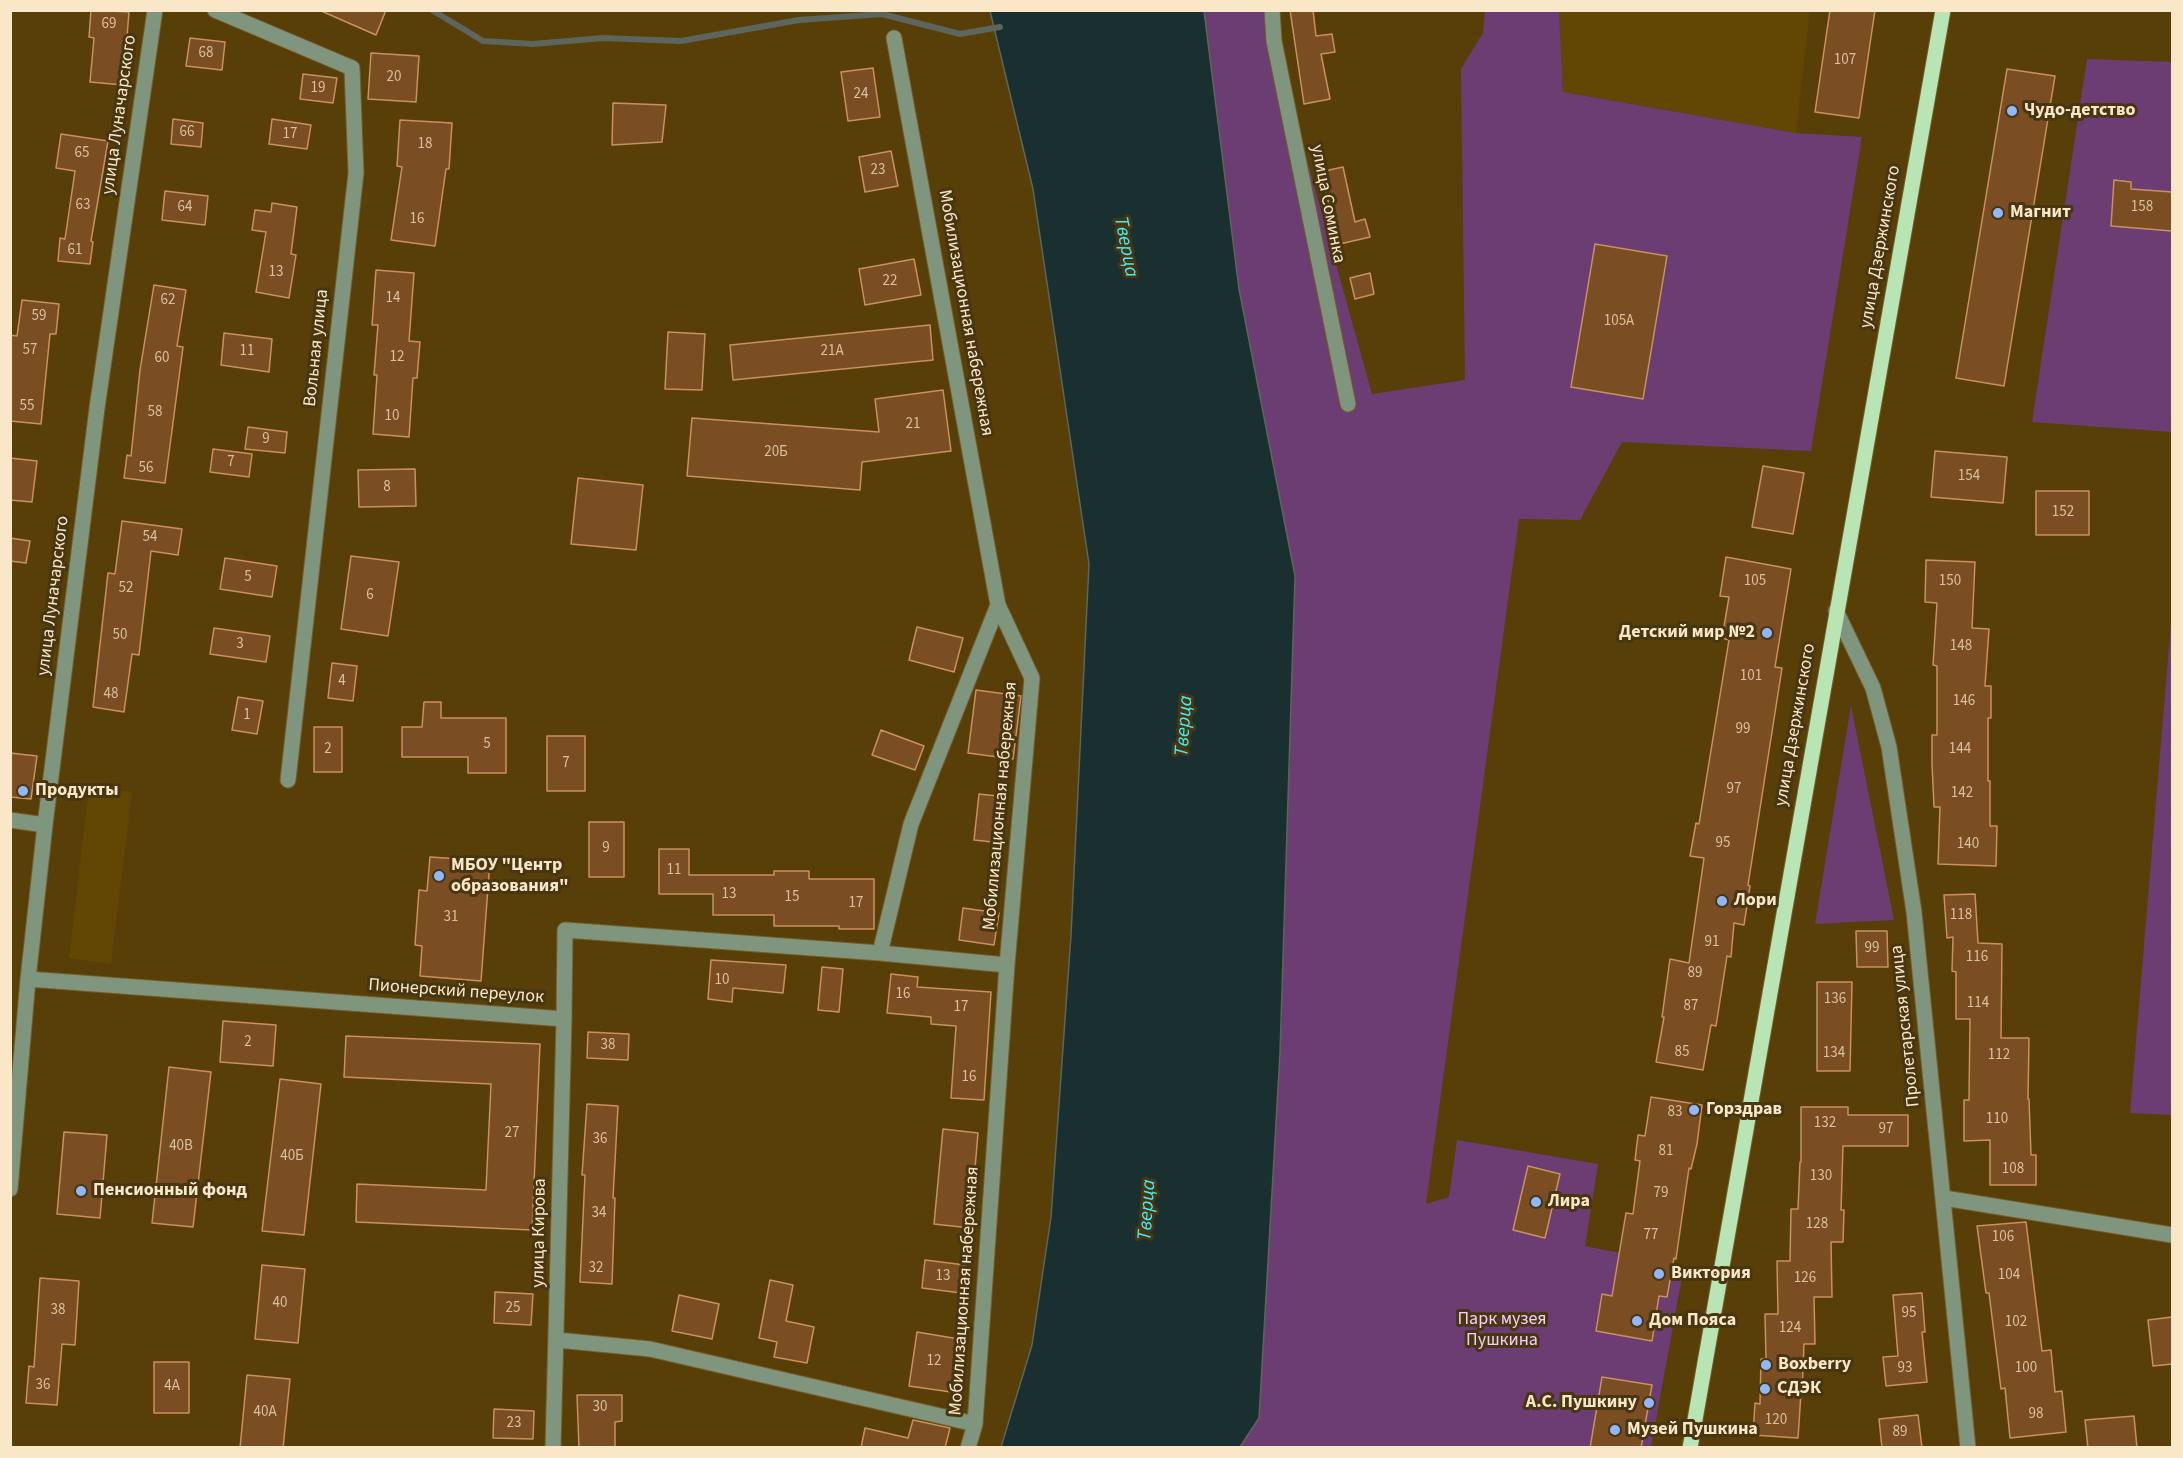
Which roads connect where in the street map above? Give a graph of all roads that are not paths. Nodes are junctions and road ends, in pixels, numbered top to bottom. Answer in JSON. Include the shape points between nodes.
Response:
{"nodes":[{"id":1,"x":155,"y":10,"type":"edge"},
{"id":2,"x":215,"y":10,"type":"edge"},
{"id":3,"x":1272,"y":10,"type":"edge"},
{"id":4,"x":1943,"y":10,"type":"edge"},
{"id":5,"x":894,"y":39,"type":"dead end"},
{"id":6,"x":1348,"y":404,"type":"dead end"},
{"id":7,"x":998,"y":605,"type":"junction"},
{"id":8,"x":1836,"y":611,"type":"junction"},
{"id":9,"x":288,"y":780,"type":"dead end"},
{"id":10,"x":10,"y":820,"type":"edge"},
{"id":11,"x":45,"y":825,"type":"junction"},
{"id":12,"x":880,"y":952,"type":"junction"},
{"id":13,"x":1007,"y":965,"type":"junction"},
{"id":14,"x":28,"y":980,"type":"junction"},
{"id":15,"x":564,"y":1019,"type":"junction"},
{"id":16,"x":10,"y":1189,"type":"edge"},
{"id":17,"x":1944,"y":1198,"type":"junction"},
{"id":18,"x":2172,"y":1235,"type":"edge"},
{"id":19,"x":557,"y":1340,"type":"junction"},
{"id":20,"x":975,"y":1424,"type":"junction"},
{"id":21,"x":553,"y":1448,"type":"edge"},
{"id":22,"x":968,"y":1448,"type":"edge"},
{"id":23,"x":1690,"y":1448,"type":"edge"},
{"id":24,"x":1968,"y":1448,"type":"edge"}],
"edges":[{"from":1,"to":11,"type":"street","name":"улица Луначарского","via":[[97,408]]},
{"from":2,"to":9,"type":"street","name":"Вольная улица","via":[[352,68],[356,173]]},
{"from":3,"to":6,"type":"street","name":"улица Соминка","via":[[1274,41]]},
{"from":4,"to":8,"type":"main road","name":"улица Дзержинского"},
{"from":5,"to":7,"type":"street","name":"Мобилизационная набережная"},
{"from":7,"to":12,"type":"street","via":[[911,824]]},
{"from":7,"to":13,"type":"street","name":"Мобилизационная набережная","via":[[1032,678]]},
{"from":8,"to":17,"type":"street","name":"Пролетарская улица","via":[[1873,688],[1888,747],[1914,912]]},
{"from":8,"to":23,"type":"main road","name":"улица Дзержинского"},
{"from":10,"to":11,"type":"street"},
{"from":11,"to":14,"type":"street","name":"улица Луначарского"},
{"from":12,"to":13,"type":"street","name":"Пионерский переулок"},
{"from":12,"to":15,"type":"street","name":"Пионерский переулок","via":[[565,930]]},
{"from":13,"to":20,"type":"street","name":"Мобилизационная набережная"},
{"from":14,"to":15,"type":"street","name":"Пионерский переулок"},
{"from":14,"to":16,"type":"street","name":"улица Луначарского"},
{"from":15,"to":19,"type":"street","name":"улица Кирова"},
{"from":17,"to":18,"type":"street"},
{"from":17,"to":24,"type":"street","name":"Пролетарская улица"},
{"from":19,"to":20,"type":"street","via":[[650,1349]]},
{"from":19,"to":21,"type":"street","name":"улица Кирова"},
{"from":20,"to":22,"type":"street","name":"Мобилизационная набережная"}]}
